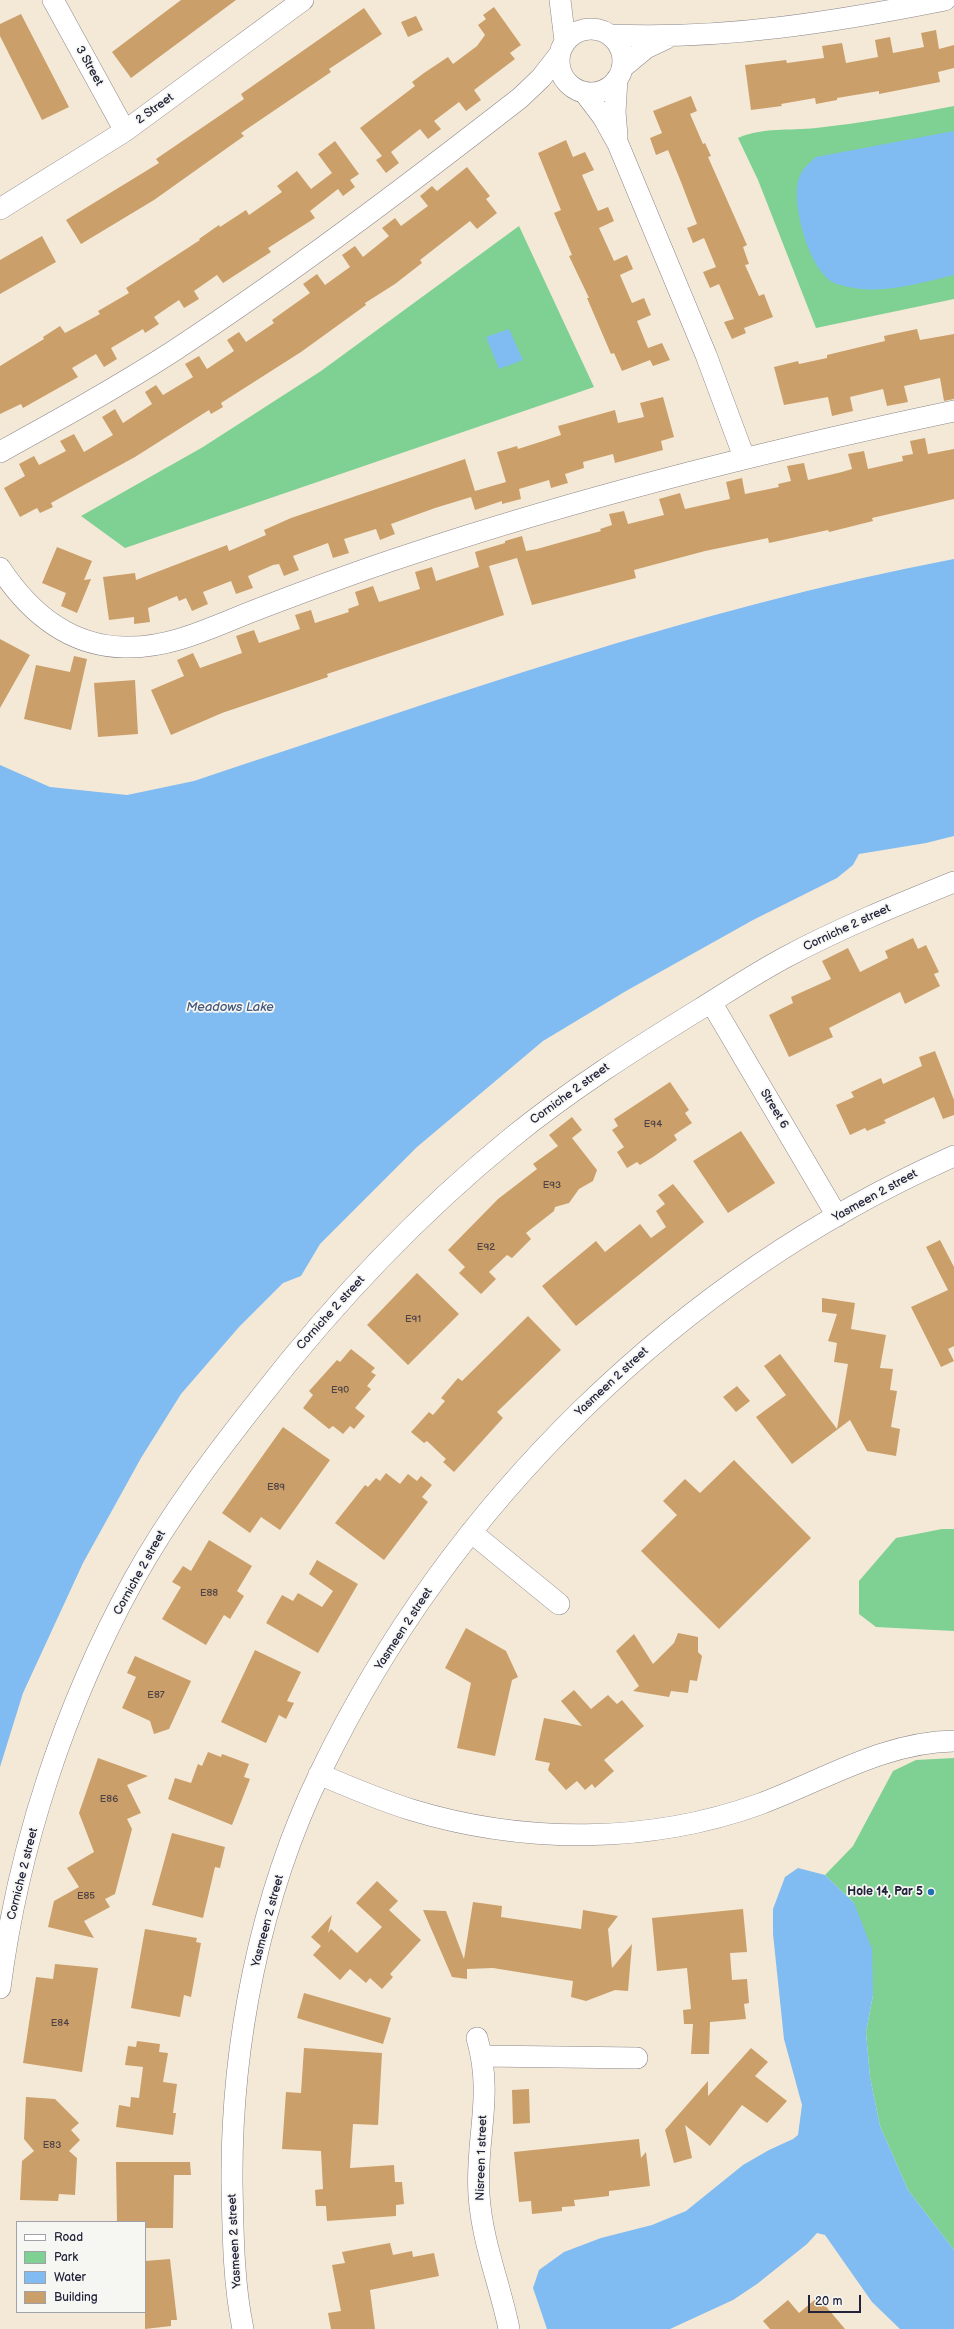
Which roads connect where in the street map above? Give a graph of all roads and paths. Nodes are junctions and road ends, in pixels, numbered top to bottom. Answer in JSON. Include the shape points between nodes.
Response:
{"nodes":[{"id":1,"x":53,"y":0,"type":"edge"},
{"id":2,"x":303,"y":0,"type":"edge"},
{"id":3,"x":560,"y":0,"type":"edge"},
{"id":4,"x":567,"y":0,"type":"edge"},
{"id":5,"x":945,"y":0,"type":"edge"},
{"id":6,"x":601,"y":32,"type":"junction"},
{"id":7,"x":675,"y":36,"type":"junction"},
{"id":8,"x":562,"y":48,"type":"junction"},
{"id":9,"x":619,"y":74,"type":"junction"},
{"id":10,"x":578,"y":89,"type":"junction"},
{"id":11,"x":520,"y":98,"type":"junction"},
{"id":12,"x":125,"y":131,"type":"junction"},
{"id":13,"x":618,"y":144,"type":"junction"},
{"id":14,"x":0,"y":209,"type":"edge"},
{"id":15,"x":954,"y":411,"type":"edge"},
{"id":16,"x":0,"y":452,"type":"edge"},
{"id":17,"x":744,"y":457,"type":"junction"},
{"id":18,"x":0,"y":568,"type":"edge"},
{"id":19,"x":954,"y":882,"type":"edge"},
{"id":20,"x":711,"y":1002,"type":"junction"},
{"id":21,"x":954,"y":1156,"type":"edge"},
{"id":22,"x":837,"y":1216,"type":"junction"},
{"id":23,"x":471,"y":1532,"type":"junction"},
{"id":24,"x":559,"y":1604,"type":"dead end"},
{"id":25,"x":954,"y":1741,"type":"edge"},
{"id":26,"x":319,"y":1774,"type":"junction"},
{"id":27,"x":0,"y":1988,"type":"edge"},
{"id":28,"x":637,"y":2058,"type":"dead end"},
{"id":29,"x":243,"y":2329,"type":"edge"},
{"id":30,"x":509,"y":2329,"type":"edge"}],
"edges":[{"from":1,"to":12,"type":"street","name":"3 Street"},
{"from":2,"to":12,"type":"street","name":"2 Street"},
{"from":3,"to":8,"type":"street"},
{"from":4,"to":6,"type":"street"},
{"from":5,"to":7,"type":"street","via":[[789,27]]},
{"from":6,"to":7,"type":"street"},
{"from":6,"to":8,"type":"street","via":[[582,30]]},
{"from":6,"to":9,"type":"street","via":[[621,50]]},
{"from":7,"to":9,"type":"street","via":[[646,48]]},
{"from":8,"to":10,"type":"street","via":[[559,67],[564,78]]},
{"from":8,"to":11,"type":"street","via":[[541,78]]},
{"from":9,"to":10,"type":"street","via":[[602,90]]},
{"from":9,"to":13,"type":"street","via":[[615,112]]},
{"from":10,"to":11,"type":"street","via":[[545,89]]},
{"from":10,"to":13,"type":"street","via":[[603,116]]},
{"from":11,"to":16,"type":"street","via":[[363,218],[229,314],[111,389]]},
{"from":12,"to":14,"type":"street","name":"2 Street"},
{"from":13,"to":17,"type":"street","via":[[706,355]]},
{"from":15,"to":17,"type":"street"},
{"from":17,"to":18,"type":"street","via":[[501,525],[419,551],[183,639],[153,646],[122,648],[92,642],[64,631],[38,615],[16,593]]},
{"from":19,"to":20,"type":"street","name":"Corniche 2 street","via":[[872,915],[789,955]]},
{"from":20,"to":22,"type":"street","name":"Street 6"},
{"from":20,"to":27,"type":"street","name":"Corniche 2 street","via":[[562,1098],[461,1180],[368,1271],[325,1318],[205,1469],[134,1581],[102,1643],[75,1707],[50,1773],[30,1840],[13,1909]]},
{"from":21,"to":22,"type":"street","name":"Yasmeen 2 street"},
{"from":22,"to":23,"type":"street","name":"Yasmeen 2 street","via":[[754,1266],[676,1325],[603,1389],[534,1458]]},
{"from":23,"to":24,"type":"street"},
{"from":23,"to":26,"type":"street","name":"Yasmeen 2 street","via":[[415,1609],[364,1690]]},
{"from":25,"to":26,"type":"street","via":[[936,1741],[898,1749],[861,1761],[790,1793],[745,1809],[687,1824],[628,1833],[569,1835],[510,1831],[460,1822],[365,1794]]},
{"from":26,"to":29,"type":"street","name":"Yasmeen 2 street","via":[[284,1860],[258,1950],[241,2041],[232,2148],[232,2226]]},
{"from":28,"to":30,"type":"street","name":"Nisreen 1 street","via":[[479,2047],[486,2091],[479,2195],[483,2228]]}]}
